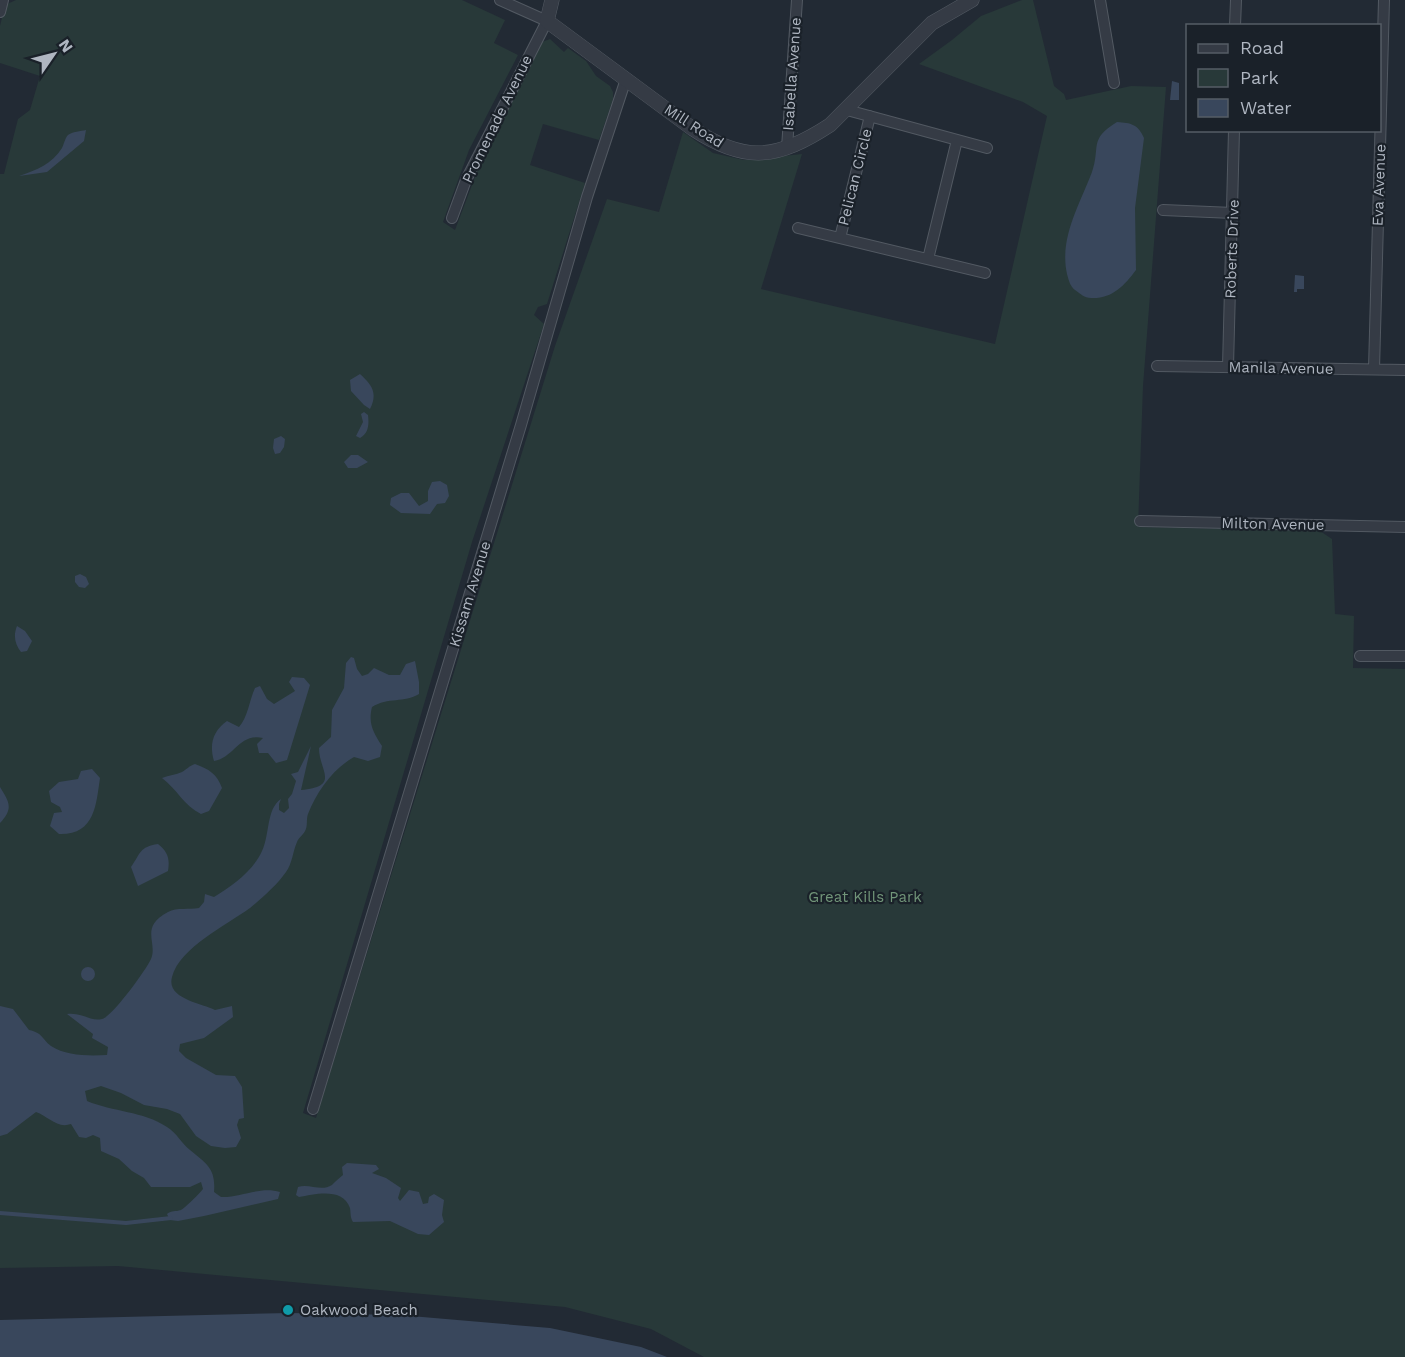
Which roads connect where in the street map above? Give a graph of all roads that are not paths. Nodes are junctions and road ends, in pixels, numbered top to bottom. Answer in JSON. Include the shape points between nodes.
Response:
{"nodes":[{"id":1,"x":3,"y":0,"type":"edge"},
{"id":2,"x":500,"y":0,"type":"edge"},
{"id":3,"x":552,"y":0,"type":"edge"},
{"id":4,"x":797,"y":0,"type":"edge"},
{"id":5,"x":972,"y":0,"type":"edge"},
{"id":6,"x":1100,"y":0,"type":"edge"},
{"id":7,"x":1236,"y":0,"type":"edge"},
{"id":8,"x":1383,"y":0,"type":"edge"},
{"id":9,"x":0,"y":12,"type":"edge"},
{"id":10,"x":547,"y":21,"type":"junction"},
{"id":11,"x":1235,"y":24,"type":"edge"},
{"id":12,"x":626,"y":79,"type":"junction"},
{"id":13,"x":1381,"y":82,"type":"edge"},
{"id":14,"x":1114,"y":83,"type":"dead end"},
{"id":15,"x":847,"y":110,"type":"junction"},
{"id":16,"x":870,"y":117,"type":"junction"},
{"id":17,"x":1234,"y":132,"type":"edge"},
{"id":18,"x":1380,"y":132,"type":"edge"},
{"id":19,"x":957,"y":140,"type":"junction"},
{"id":20,"x":787,"y":148,"type":"junction"},
{"id":21,"x":987,"y":148,"type":"dead end"},
{"id":22,"x":1164,"y":210,"type":"dead end"},
{"id":23,"x":1233,"y":213,"type":"junction"},
{"id":24,"x":452,"y":218,"type":"dead end"},
{"id":25,"x":798,"y":228,"type":"dead end"},
{"id":26,"x":840,"y":238,"type":"junction"},
{"id":27,"x":928,"y":259,"type":"junction"},
{"id":28,"x":985,"y":273,"type":"dead end"},
{"id":29,"x":1157,"y":366,"type":"dead end"},
{"id":30,"x":1228,"y":367,"type":"junction"},
{"id":31,"x":1374,"y":369,"type":"junction"},
{"id":32,"x":1405,"y":370,"type":"edge"},
{"id":33,"x":1140,"y":521,"type":"dead end"},
{"id":34,"x":1405,"y":527,"type":"edge"},
{"id":35,"x":1360,"y":656,"type":"dead end"},
{"id":36,"x":1405,"y":656,"type":"edge"},
{"id":37,"x":313,"y":1109,"type":"dead end"}],
"edges":[{"from":1,"to":9,"type":"street"},
{"from":2,"to":10,"type":"street","name":"Mill Road"},
{"from":3,"to":10,"type":"street"},
{"from":4,"to":20,"type":"street","name":"Isabella Avenue"},
{"from":5,"to":15,"type":"street","name":"Mill Road","via":[[932,23]]},
{"from":6,"to":14,"type":"street"},
{"from":7,"to":11,"type":"street"},
{"from":8,"to":13,"type":"street","name":"Eva Avenue"},
{"from":10,"to":12,"type":"street","name":"Mill Road"},
{"from":10,"to":24,"type":"street","name":"Promenade Avenue","via":[[466,180]]},
{"from":12,"to":20,"type":"street","name":"Mill Road","via":[[717,144],[763,153]]},
{"from":12,"to":37,"type":"street","name":"Kissam Avenue","via":[[586,197],[521,425]]},
{"from":15,"to":16,"type":"street","name":"Pelican Circle"},
{"from":15,"to":20,"type":"street","name":"Mill Road","via":[[813,136]]},
{"from":16,"to":19,"type":"street","name":"Pelican Circle"},
{"from":16,"to":26,"type":"street","name":"Pelican Circle"},
{"from":17,"to":23,"type":"street","name":"Roberts Drive"},
{"from":18,"to":31,"type":"street","name":"Eva Avenue"},
{"from":19,"to":21,"type":"street","name":"Pelican Circle"},
{"from":19,"to":27,"type":"street"},
{"from":22,"to":23,"type":"street"},
{"from":23,"to":30,"type":"street","name":"Roberts Drive"},
{"from":25,"to":26,"type":"street","name":"Pelican Circle"},
{"from":26,"to":27,"type":"street","name":"Pelican Circle"},
{"from":27,"to":28,"type":"street","name":"Pelican Circle"},
{"from":29,"to":30,"type":"street","name":"Manila Avenue"},
{"from":30,"to":31,"type":"street","name":"Manila Avenue"},
{"from":31,"to":32,"type":"street","name":"Manila Avenue"},
{"from":33,"to":34,"type":"street","name":"Milton Avenue"},
{"from":35,"to":36,"type":"street"}]}
